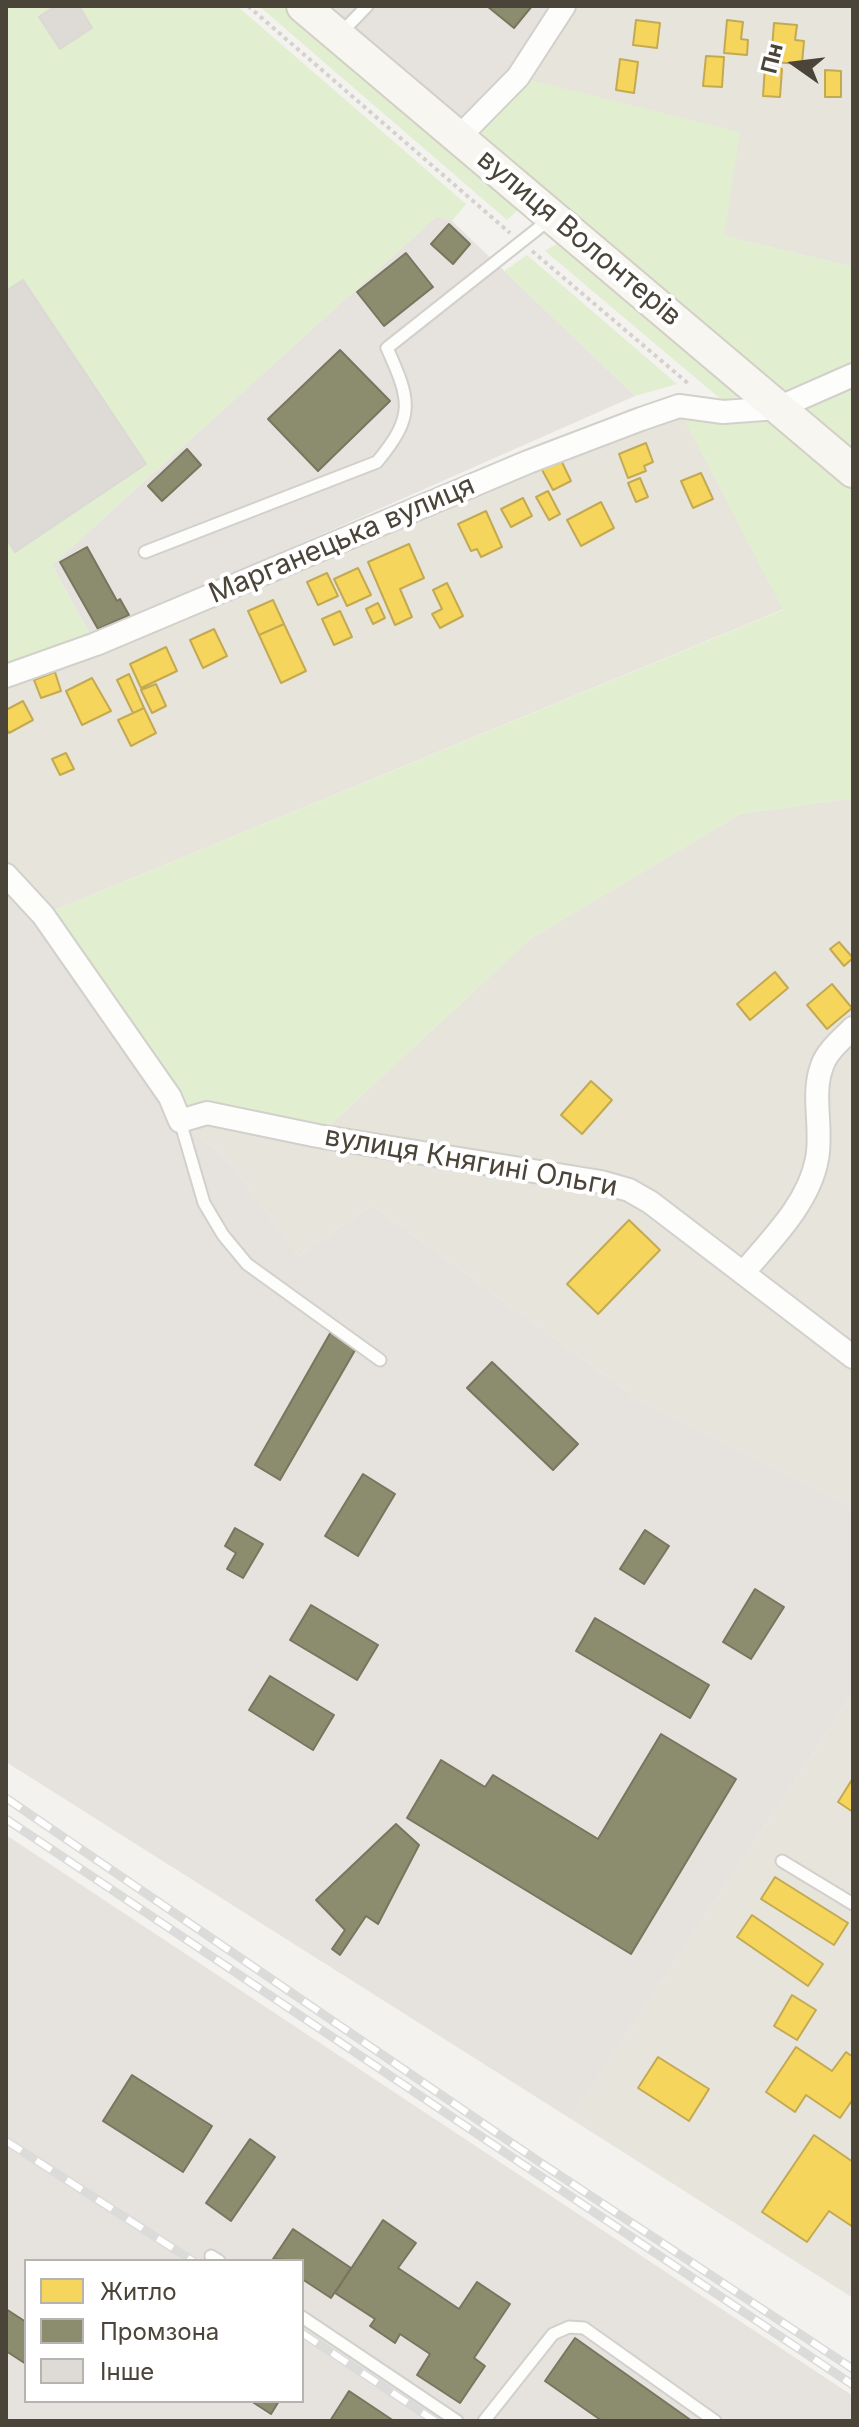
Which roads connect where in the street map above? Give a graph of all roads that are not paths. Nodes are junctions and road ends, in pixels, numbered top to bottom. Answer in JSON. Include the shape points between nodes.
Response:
{"nodes":[{"id":1,"x":303,"y":6,"type":"edge"},
{"id":2,"x":367,"y":6,"type":"edge"},
{"id":3,"x":564,"y":6,"type":"edge"},
{"id":4,"x":339,"y":35,"type":"junction"},
{"id":5,"x":460,"y":136,"type":"junction"},
{"id":6,"x":554,"y":216,"type":"junction"},
{"id":7,"x":853,"y":375,"type":"edge"},
{"id":8,"x":778,"y":408,"type":"junction"},
{"id":9,"x":853,"y":471,"type":"edge"},
{"id":10,"x":145,"y":552,"type":"dead end"},
{"id":11,"x":6,"y":676,"type":"edge"},
{"id":12,"x":6,"y":875,"type":"edge"},
{"id":13,"x":853,"y":1028,"type":"edge"},
{"id":14,"x":180,"y":1121,"type":"junction"},
{"id":15,"x":743,"y":1273,"type":"junction"},
{"id":16,"x":853,"y":1357,"type":"edge"},
{"id":17,"x":380,"y":1360,"type":"dead end"},
{"id":18,"x":782,"y":1861,"type":"dead end"},
{"id":19,"x":853,"y":1904,"type":"edge"},
{"id":20,"x":304,"y":2318,"type":"edge"},
{"id":21,"x":457,"y":2421,"type":"edge"},
{"id":22,"x":484,"y":2421,"type":"edge"},
{"id":23,"x":715,"y":2421,"type":"edge"}],
"edges":[{"from":1,"to":4,"type":"street","name":"вулиця Волонтерів"},
{"from":2,"to":4,"type":"lane"},
{"from":3,"to":5,"type":"street","via":[[518,77]]},
{"from":4,"to":5,"type":"street","name":"вулиця Волонтерів"},
{"from":5,"to":6,"type":"street","name":"вулиця Волонтерів"},
{"from":6,"to":8,"type":"street","name":"вулиця Волонтерів"},
{"from":6,"to":10,"type":"lane","via":[[387,348],[403,384],[407,411],[396,439],[377,462]]},
{"from":7,"to":8,"type":"street"},
{"from":8,"to":9,"type":"street","name":"вулиця Волонтерів"},
{"from":8,"to":11,"type":"street","name":"Марганецька вулиця","via":[[723,412],[679,406],[528,462],[96,644]]},
{"from":12,"to":14,"type":"street","via":[[43,915],[170,1097]]},
{"from":13,"to":15,"type":"street","via":[[822,1064],[817,1159],[806,1189]]},
{"from":14,"to":15,"type":"street","name":"вулиця Княгині Ольги","via":[[207,1113],[601,1182],[650,1202]]},
{"from":14,"to":17,"type":"lane","via":[[204,1203],[231,1245],[247,1264]]},
{"from":15,"to":16,"type":"street","name":"вулиця Княгині Ольги"},
{"from":18,"to":19,"type":"lane"},
{"from":20,"to":21,"type":"lane"},
{"from":22,"to":23,"type":"lane","via":[[553,2334],[569,2327],[584,2328]]}]}
